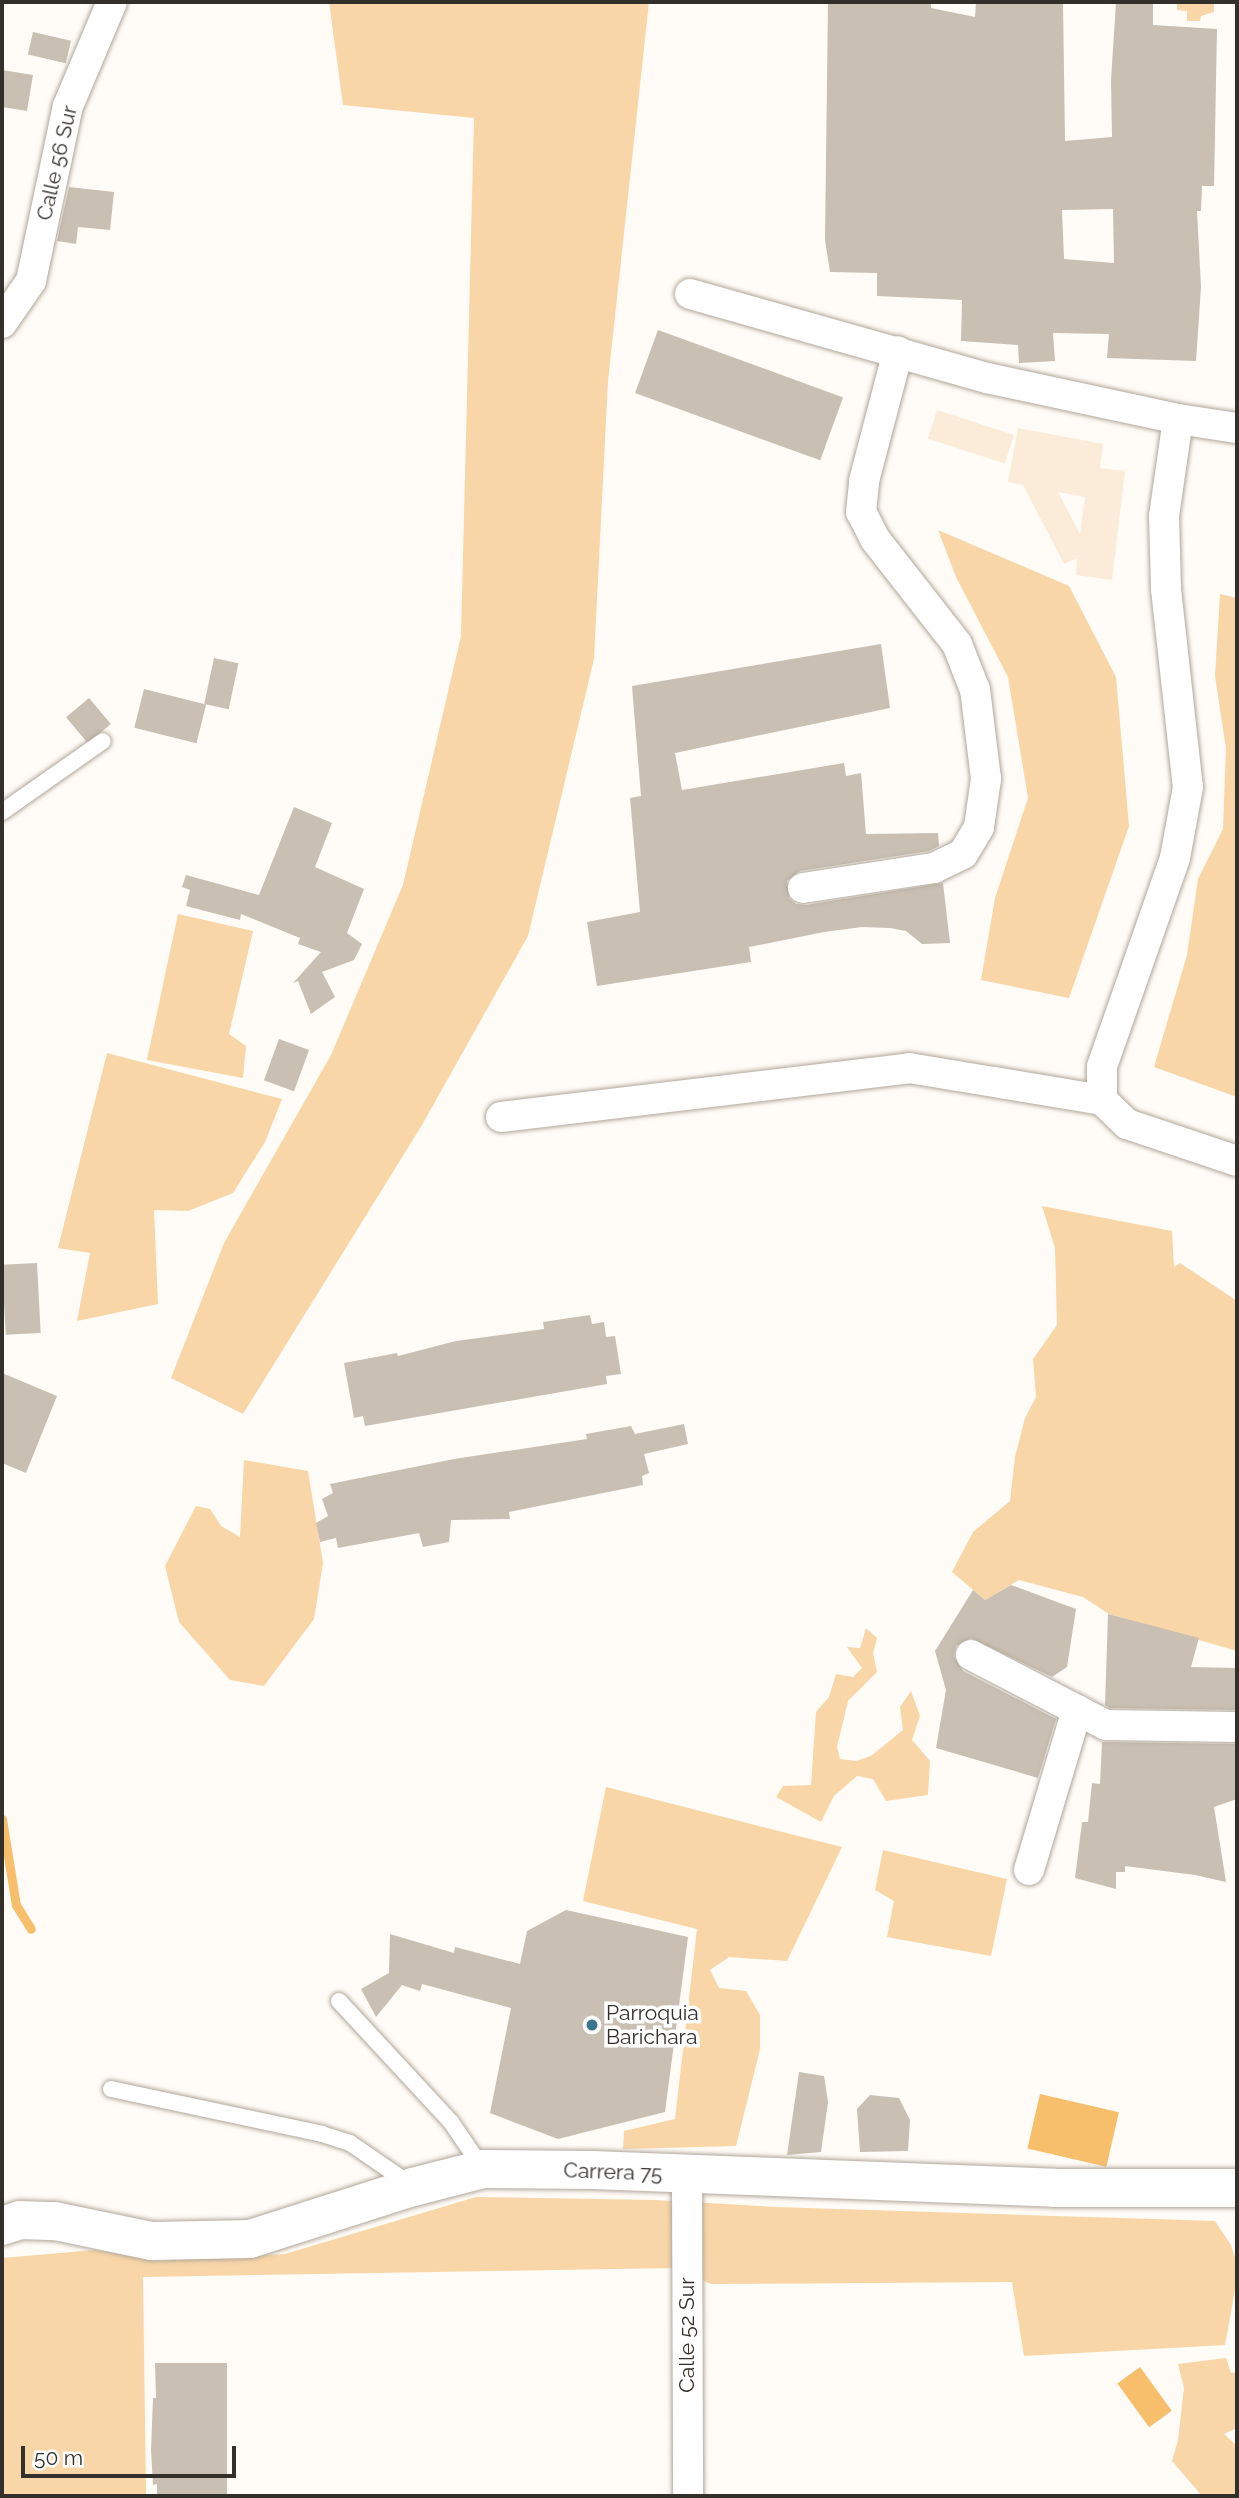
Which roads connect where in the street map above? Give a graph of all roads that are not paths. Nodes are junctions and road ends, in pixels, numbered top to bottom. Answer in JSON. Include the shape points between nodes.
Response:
{"nodes":[{"id":1,"x":112,"y":2,"type":"edge"},
{"id":2,"x":691,"y":294,"type":"dead end"},
{"id":3,"x":2,"y":323,"type":"edge"},
{"id":4,"x":898,"y":351,"type":"junction"},
{"id":5,"x":1178,"y":419,"type":"junction"},
{"id":6,"x":1237,"y":428,"type":"edge"},
{"id":7,"x":103,"y":741,"type":"dead end"},
{"id":8,"x":2,"y":812,"type":"edge"},
{"id":9,"x":803,"y":888,"type":"dead end"},
{"id":10,"x":1102,"y":1100,"type":"junction"},
{"id":11,"x":500,"y":1117,"type":"dead end"},
{"id":12,"x":1237,"y":1161,"type":"edge"},
{"id":13,"x":971,"y":1655,"type":"dead end"},
{"id":14,"x":1077,"y":1710,"type":"junction"},
{"id":15,"x":1237,"y":1727,"type":"edge"},
{"id":16,"x":1030,"y":1870,"type":"dead end"},
{"id":17,"x":339,"y":2001,"type":"dead end"},
{"id":18,"x":111,"y":2089,"type":"dead end"},
{"id":19,"x":483,"y":2169,"type":"junction"},
{"id":20,"x":687,"y":2174,"type":"junction"},
{"id":21,"x":414,"y":2187,"type":"junction"},
{"id":22,"x":1237,"y":2188,"type":"edge"},
{"id":23,"x":2,"y":2226,"type":"edge"},
{"id":24,"x":688,"y":2496,"type":"edge"}],
"edges":[{"from":1,"to":3,"type":"street","name":"Calle 56 Sur","via":[[68,106],[31,281]]},
{"from":2,"to":4,"type":"street"},
{"from":4,"to":5,"type":"street","via":[[987,378]]},
{"from":4,"to":9,"type":"street","via":[[864,481],[861,512],[875,539],[957,644],[975,690],[986,779],[979,827],[963,854],[934,868]]},
{"from":5,"to":6,"type":"street"},
{"from":5,"to":10,"type":"street","via":[[1164,516],[1188,787],[1175,858],[1102,1067]]},
{"from":7,"to":8,"type":"lane"},
{"from":10,"to":11,"type":"street","via":[[909,1068]]},
{"from":10,"to":12,"type":"street","via":[[1127,1124]]},
{"from":13,"to":14,"type":"street"},
{"from":14,"to":15,"type":"street","via":[[1106,1725]]},
{"from":14,"to":16,"type":"street"},
{"from":17,"to":19,"type":"lane","via":[[451,2122]]},
{"from":18,"to":21,"type":"lane","via":[[350,2143]]},
{"from":19,"to":20,"type":"street","name":"Carrera 75"},
{"from":19,"to":21,"type":"street","name":"Carrera 75"},
{"from":20,"to":22,"type":"street","name":"Carrera 75","via":[[1055,2188]]},
{"from":20,"to":24,"type":"street","name":"Calle 52 Sur"},
{"from":21,"to":23,"type":"street","name":"Carrera 75","via":[[250,2239],[152,2241],[55,2221],[20,2220]]}]}
